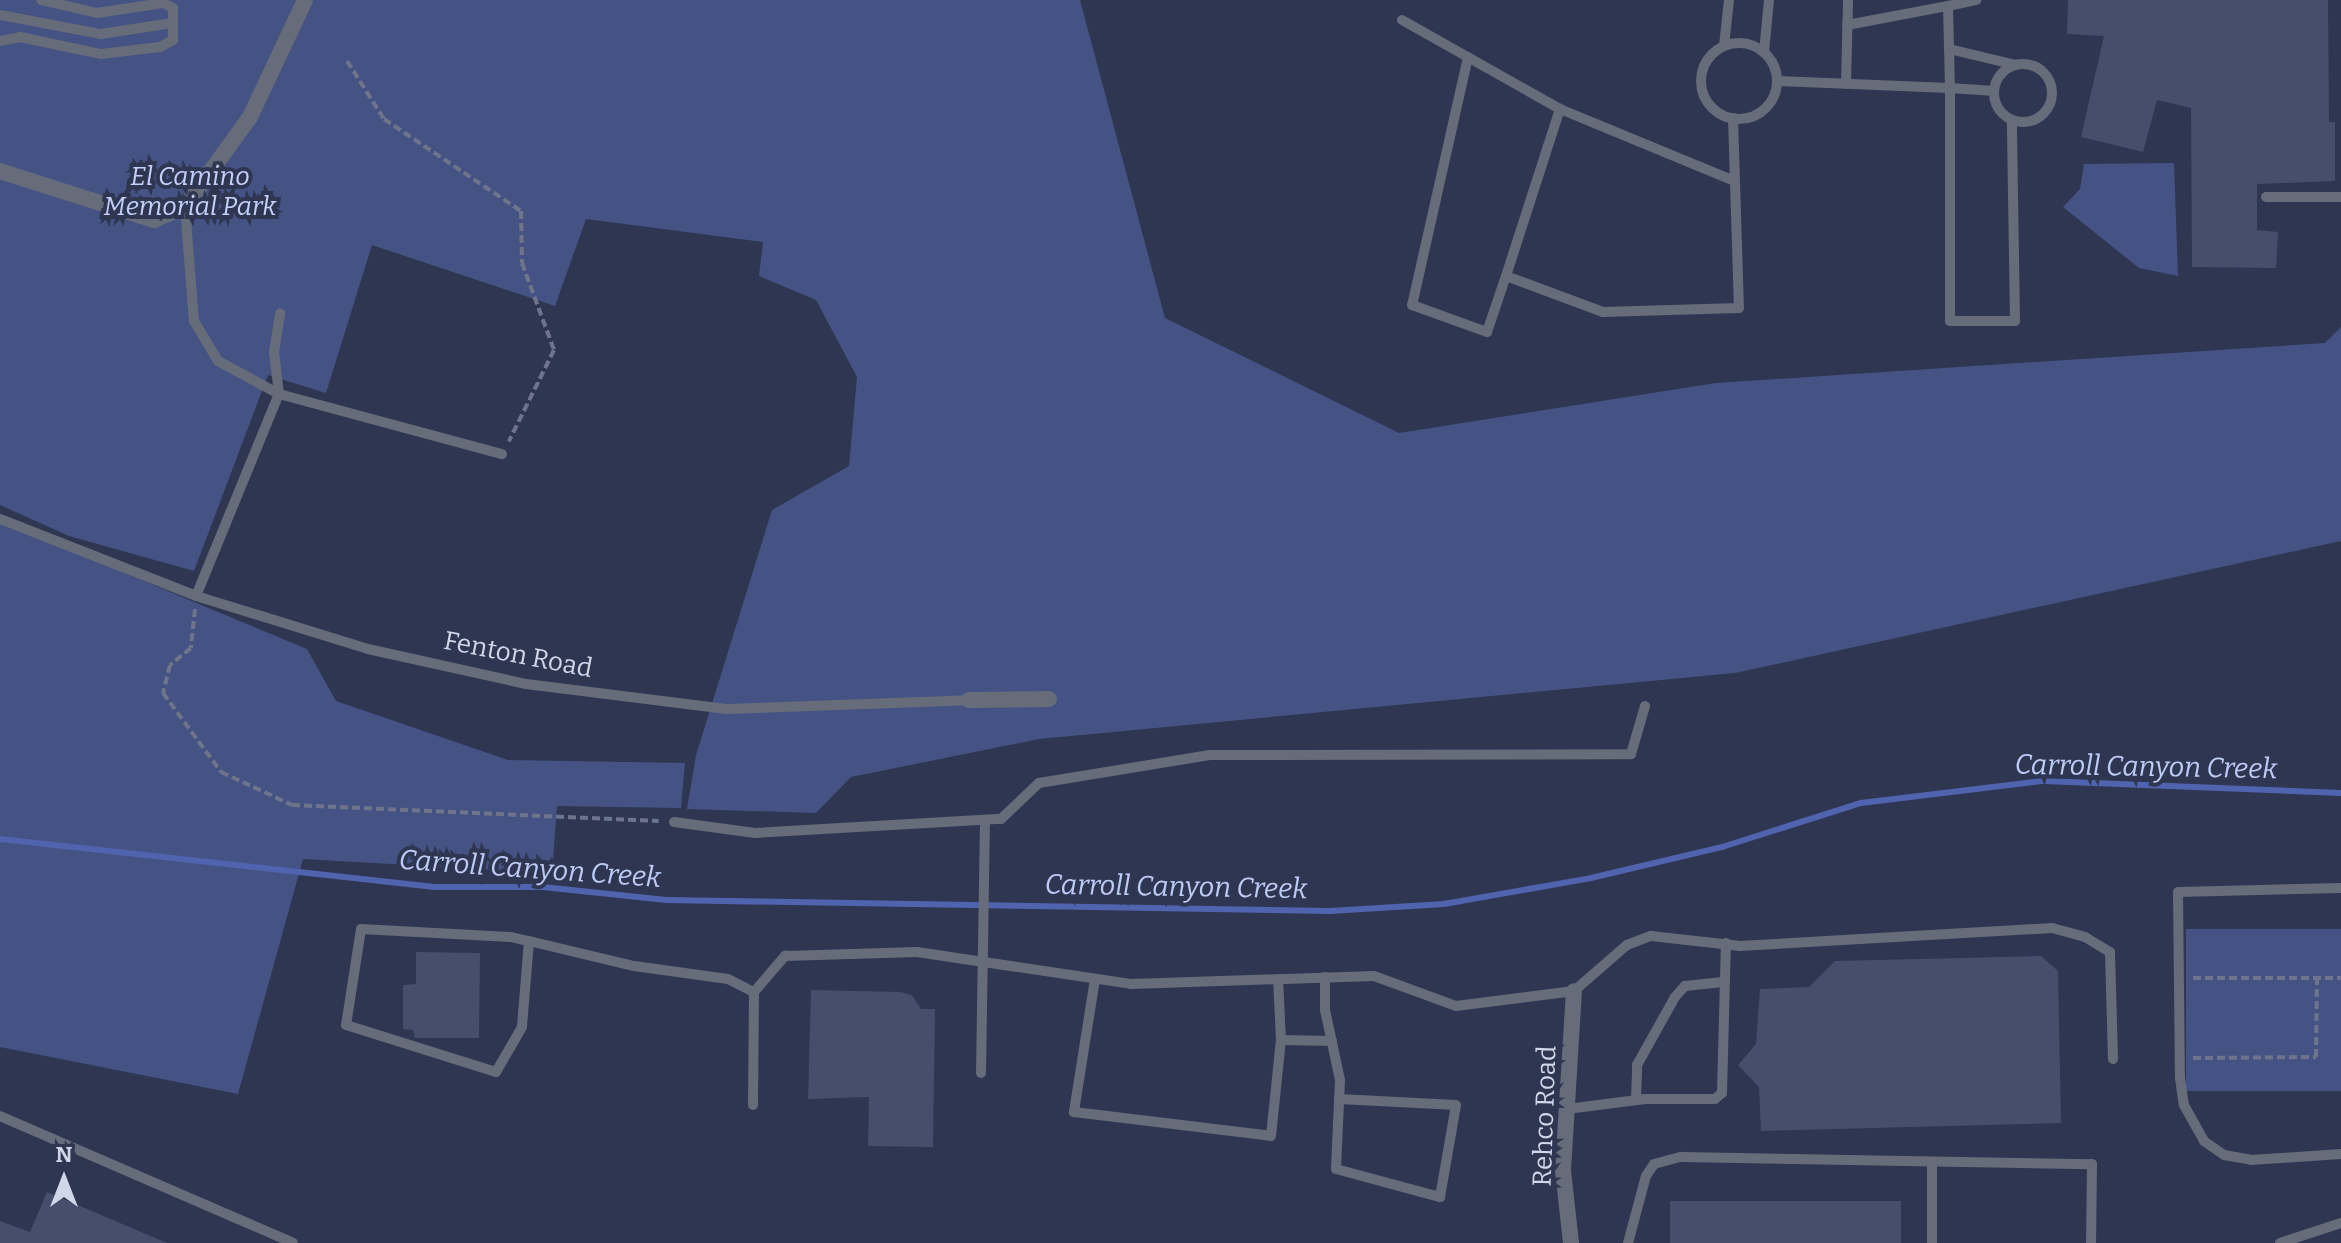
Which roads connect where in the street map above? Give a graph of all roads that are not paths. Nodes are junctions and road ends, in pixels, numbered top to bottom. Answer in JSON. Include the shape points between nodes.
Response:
{"nodes":[{"id":1,"x":41,"y":0,"type":"edge"},
{"id":2,"x":305,"y":0,"type":"edge"},
{"id":3,"x":1729,"y":0,"type":"edge"},
{"id":4,"x":1769,"y":0,"type":"edge"},
{"id":5,"x":1848,"y":0,"type":"edge"},
{"id":6,"x":1976,"y":0,"type":"edge"},
{"id":7,"x":1948,"y":6,"type":"junction"},
{"id":8,"x":0,"y":15,"type":"edge"},
{"id":9,"x":1402,"y":20,"type":"dead end"},
{"id":10,"x":172,"y":23,"type":"junction"},
{"id":11,"x":1847,"y":25,"type":"junction"},
{"id":12,"x":0,"y":41,"type":"edge"},
{"id":13,"x":1724,"y":46,"type":"junction"},
{"id":14,"x":1949,"y":49,"type":"junction"},
{"id":15,"x":1764,"y":52,"type":"junction"},
{"id":16,"x":1468,"y":57,"type":"junction"},
{"id":17,"x":2016,"y":65,"type":"junction"},
{"id":18,"x":1777,"y":81,"type":"junction"},
{"id":19,"x":1846,"y":84,"type":"junction"},
{"id":20,"x":1950,"y":88,"type":"junction"},
{"id":21,"x":1994,"y":91,"type":"junction"},
{"id":22,"x":1560,"y":109,"type":"junction"},
{"id":23,"x":1733,"y":118,"type":"junction"},
{"id":24,"x":2012,"y":120,"type":"junction"},
{"id":25,"x":0,"y":171,"type":"edge"},
{"id":26,"x":1735,"y":181,"type":"junction"},
{"id":27,"x":2266,"y":197,"type":"dead end"},
{"id":28,"x":2341,"y":197,"type":"edge"},
{"id":29,"x":185,"y":207,"type":"junction"},
{"id":30,"x":1506,"y":276,"type":"junction"},
{"id":31,"x":280,"y":313,"type":"dead end"},
{"id":32,"x":279,"y":394,"type":"junction"},
{"id":33,"x":502,"y":454,"type":"road end"},
{"id":34,"x":0,"y":519,"type":"edge"},
{"id":35,"x":196,"y":596,"type":"junction"},
{"id":36,"x":1049,"y":699,"type":"dead end"},
{"id":37,"x":969,"y":700,"type":"joint"},
{"id":38,"x":1645,"y":706,"type":"dead end"},
{"id":39,"x":985,"y":820,"type":"junction"},
{"id":40,"x":674,"y":822,"type":"road end"},
{"id":41,"x":2341,"y":888,"type":"edge"},
{"id":42,"x":529,"y":941,"type":"junction"},
{"id":43,"x":1726,"y":943,"type":"junction"},
{"id":44,"x":983,"y":962,"type":"junction"},
{"id":45,"x":1325,"y":977,"type":"junction"},
{"id":46,"x":1095,"y":979,"type":"junction"},
{"id":47,"x":1278,"y":979,"type":"junction"},
{"id":48,"x":1723,"y":982,"type":"junction"},
{"id":49,"x":1574,"y":991,"type":"junction"},
{"id":50,"x":754,"y":992,"type":"junction"},
{"id":51,"x":1281,"y":1040,"type":"junction"},
{"id":52,"x":1332,"y":1041,"type":"junction"},
{"id":53,"x":2113,"y":1059,"type":"dead end"},
{"id":54,"x":981,"y":1073,"type":"dead end"},
{"id":55,"x":1339,"y":1099,"type":"junction"},
{"id":56,"x":1636,"y":1100,"type":"junction"},
{"id":57,"x":753,"y":1105,"type":"dead end"},
{"id":58,"x":1567,"y":1109,"type":"junction"},
{"id":59,"x":0,"y":1116,"type":"edge"},
{"id":60,"x":2341,"y":1154,"type":"edge"},
{"id":61,"x":1932,"y":1162,"type":"junction"},
{"id":62,"x":2341,"y":1223,"type":"edge"},
{"id":63,"x":293,"y":1243,"type":"edge"},
{"id":64,"x":1571,"y":1243,"type":"edge"},
{"id":65,"x":1628,"y":1243,"type":"edge"},
{"id":66,"x":1932,"y":1243,"type":"edge"},
{"id":67,"x":2091,"y":1243,"type":"edge"},
{"id":68,"x":2280,"y":1243,"type":"edge"}],
"edges":[{"from":1,"to":10,"type":"lane","via":[[97,13],[163,3],[173,8]]},
{"from":2,"to":29,"type":"street","via":[[250,117]]},
{"from":3,"to":13,"type":"lane"},
{"from":4,"to":15,"type":"lane"},
{"from":5,"to":11,"type":"lane"},
{"from":6,"to":7,"type":"lane"},
{"from":7,"to":11,"type":"lane"},
{"from":7,"to":14,"type":"lane"},
{"from":8,"to":10,"type":"lane","via":[[101,34]]},
{"from":9,"to":16,"type":"lane"},
{"from":10,"to":12,"type":"lane","via":[[173,40],[160,47],[101,54],[20,37]]},
{"from":11,"to":19,"type":"lane"},
{"from":13,"to":15,"type":"lane","via":[[1745,43]]},
{"from":13,"to":23,"type":"lane","via":[[1703,70],[1703,91],[1714,109]]},
{"from":14,"to":17,"type":"lane"},
{"from":14,"to":20,"type":"lane"},
{"from":15,"to":18,"type":"lane"},
{"from":16,"to":22,"type":"lane"},
{"from":16,"to":30,"type":"lane","via":[[1412,305],[1487,332]]},
{"from":17,"to":21,"type":"lane","via":[[2001,74]]},
{"from":17,"to":24,"type":"lane","via":[[2042,71],[2052,95],[2038,117]]},
{"from":18,"to":19,"type":"lane"},
{"from":18,"to":23,"type":"lane","via":[[1764,109]]},
{"from":19,"to":20,"type":"lane"},
{"from":20,"to":21,"type":"lane"},
{"from":20,"to":24,"type":"lane","via":[[1950,321],[2015,321]]},
{"from":21,"to":24,"type":"lane","via":[[1999,108]]},
{"from":22,"to":26,"type":"lane"},
{"from":22,"to":30,"type":"lane"},
{"from":23,"to":26,"type":"lane"},
{"from":25,"to":29,"type":"street","via":[[154,220]]},
{"from":26,"to":30,"type":"lane","via":[[1739,308],[1603,312]]},
{"from":27,"to":28,"type":"lane"},
{"from":29,"to":32,"type":"lane","via":[[194,321],[218,361]]},
{"from":31,"to":32,"type":"lane","via":[[274,352]]},
{"from":32,"to":33,"type":"lane"},
{"from":32,"to":35,"type":"lane"},
{"from":34,"to":35,"type":"lane","name":"Fenton Road"},
{"from":35,"to":37,"type":"lane","name":"Fenton Road","via":[[368,649],[526,684],[655,704],[728,709]]},
{"from":36,"to":37,"type":"street","name":"Fenton Road"},
{"from":38,"to":39,"type":"lane","via":[[1631,754],[1210,755],[1039,783],[1001,819]]},
{"from":39,"to":40,"type":"lane","via":[[755,833]]},
{"from":39,"to":44,"type":"lane"},
{"from":41,"to":60,"type":"lane","via":[[2178,892],[2184,1105],[2204,1141],[2224,1155],[2251,1160]]},
{"from":42,"to":42,"type":"lane","via":[[361,929],[346,1025],[496,1072],[522,1027]]},
{"from":42,"to":50,"type":"lane","via":[[634,966],[728,979]]},
{"from":43,"to":48,"type":"lane"},
{"from":43,"to":49,"type":"lane","via":[[1651,936],[1627,945]]},
{"from":43,"to":53,"type":"lane","via":[[2014,928],[2052,928],[2085,937],[2110,952]]},
{"from":44,"to":46,"type":"lane"},
{"from":44,"to":50,"type":"lane","via":[[917,952],[785,956]]},
{"from":44,"to":54,"type":"lane"},
{"from":45,"to":47,"type":"lane"},
{"from":45,"to":49,"type":"lane","via":[[1374,976],[1456,1006]]},
{"from":45,"to":52,"type":"lane"},
{"from":46,"to":47,"type":"lane","via":[[1131,984]]},
{"from":46,"to":51,"type":"lane","via":[[1074,1112],[1271,1136]]},
{"from":47,"to":51,"type":"lane"},
{"from":48,"to":56,"type":"lane","via":[[1685,986],[1675,997],[1637,1065]]},
{"from":48,"to":56,"type":"lane","via":[[1722,1093],[1715,1099]]},
{"from":49,"to":58,"type":"street","name":"Rehco Road"},
{"from":50,"to":57,"type":"lane"},
{"from":51,"to":52,"type":"lane"},
{"from":52,"to":55,"type":"lane"},
{"from":55,"to":55,"type":"lane","via":[[1336,1169],[1440,1197],[1456,1105]]},
{"from":56,"to":58,"type":"lane"},
{"from":58,"to":64,"type":"street","name":"Rehco Road","via":[[1563,1170]]},
{"from":59,"to":63,"type":"lane"},
{"from":61,"to":65,"type":"lane","via":[[1667,1159],[1654,1164],[1646,1176]]},
{"from":61,"to":66,"type":"lane"},
{"from":61,"to":67,"type":"lane","via":[[2092,1164]]},
{"from":62,"to":68,"type":"lane"}]}
